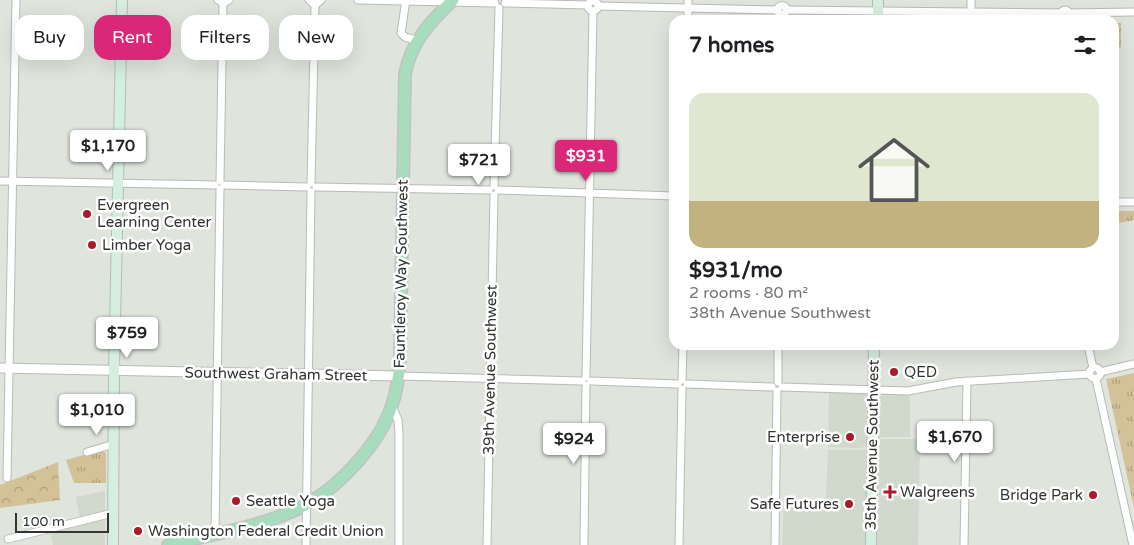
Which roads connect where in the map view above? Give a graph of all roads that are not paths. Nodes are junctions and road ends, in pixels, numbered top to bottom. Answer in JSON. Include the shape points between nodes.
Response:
{"nodes":[{"id":1,"x":16,"y":0,"type":"edge"},
{"id":2,"x":122,"y":0,"type":"edge"},
{"id":3,"x":358,"y":0,"type":"edge"},
{"id":4,"x":878,"y":0,"type":"edge"},
{"id":5,"x":971,"y":0,"type":"edge"},
{"id":6,"x":1065,"y":0,"type":"edge"},
{"id":7,"x":223,"y":1,"type":"edge"},
{"id":8,"x":406,"y":1,"type":"edge"},
{"id":9,"x":452,"y":1,"type":"edge"},
{"id":10,"x":315,"y":2,"type":"edge"},
{"id":11,"x":500,"y":3,"type":"edge"},
{"id":12,"x":688,"y":4,"type":"edge"},
{"id":13,"x":593,"y":5,"type":"edge"},
{"id":14,"x":782,"y":10,"type":"edge"},
{"id":15,"x":971,"y":12,"type":"junction"},
{"id":16,"x":1134,"y":12,"type":"edge"},
{"id":17,"x":862,"y":15,"type":"edge"},
{"id":18,"x":878,"y":15,"type":"edge"},
{"id":19,"x":901,"y":15,"type":"edge"},
{"id":20,"x":1064,"y":15,"type":"edge"},
{"id":21,"x":416,"y":40,"type":"junction"},
{"id":22,"x":0,"y":181,"type":"edge"},
{"id":23,"x":13,"y":181,"type":"junction"},
{"id":24,"x":119,"y":183,"type":"junction"},
{"id":25,"x":220,"y":185,"type":"junction"},
{"id":26,"x":311,"y":187,"type":"junction"},
{"id":27,"x":403,"y":188,"type":"junction"},
{"id":28,"x":494,"y":190,"type":"junction"},
{"id":29,"x":590,"y":193,"type":"junction"},
{"id":30,"x":669,"y":196,"type":"edge"},
{"id":31,"x":1119,"y":202,"type":"edge"},
{"id":32,"x":1134,"y":202,"type":"edge"},
{"id":33,"x":683,"y":350,"type":"edge"},
{"id":34,"x":778,"y":350,"type":"edge"},
{"id":35,"x":874,"y":350,"type":"edge"},
{"id":36,"x":1089,"y":350,"type":"edge"},
{"id":37,"x":1134,"y":364,"type":"edge"},
{"id":38,"x":5,"y":368,"type":"edge"},
{"id":39,"x":114,"y":371,"type":"junction"},
{"id":40,"x":1091,"y":371,"type":"junction"},
{"id":41,"x":216,"y":373,"type":"junction"},
{"id":42,"x":307,"y":374,"type":"junction"},
{"id":43,"x":1098,"y":375,"type":"junction"},
{"id":44,"x":399,"y":376,"type":"junction"},
{"id":45,"x":489,"y":378,"type":"junction"},
{"id":46,"x":586,"y":381,"type":"junction"},
{"id":47,"x":967,"y":381,"type":"junction"},
{"id":48,"x":682,"y":384,"type":"junction"},
{"id":49,"x":777,"y":387,"type":"junction"},
{"id":50,"x":874,"y":390,"type":"junction"},
{"id":51,"x":392,"y":406,"type":"junction"},
{"id":52,"x":382,"y":425,"type":"junction"},
{"id":53,"x":399,"y":433,"type":"junction"},
{"id":54,"x":114,"y":444,"type":"junction"},
{"id":55,"x":87,"y":452,"type":"dead end"},
{"id":56,"x":7,"y":478,"type":"dead end"},
{"id":57,"x":306,"y":504,"type":"junction"},
{"id":58,"x":113,"y":514,"type":"junction"},
{"id":59,"x":8,"y":538,"type":"dead end"},
{"id":60,"x":215,"y":539,"type":"edge"},
{"id":61,"x":113,"y":545,"type":"edge"},
{"id":62,"x":168,"y":545,"type":"edge"},
{"id":63,"x":306,"y":545,"type":"edge"},
{"id":64,"x":399,"y":545,"type":"edge"},
{"id":65,"x":487,"y":545,"type":"edge"},
{"id":66,"x":584,"y":545,"type":"edge"},
{"id":67,"x":679,"y":545,"type":"edge"},
{"id":68,"x":775,"y":545,"type":"edge"},
{"id":69,"x":870,"y":545,"type":"edge"},
{"id":70,"x":964,"y":545,"type":"edge"},
{"id":71,"x":1132,"y":545,"type":"edge"}],
"edges":[{"from":1,"to":23,"type":"street"},
{"from":2,"to":24,"type":"main road"},
{"from":3,"to":8,"type":"street"},
{"from":4,"to":18,"type":"main road"},
{"from":5,"to":15,"type":"street"},
{"from":6,"to":20,"type":"street"},
{"from":7,"to":25,"type":"street"},
{"from":8,"to":9,"type":"street"},
{"from":8,"to":21,"type":"street","via":[[401,33]]},
{"from":9,"to":11,"type":"street"},
{"from":9,"to":21,"type":"main road","name":"Fauntleroy Way Southwest"},
{"from":10,"to":26,"type":"street"},
{"from":11,"to":13,"type":"street"},
{"from":11,"to":28,"type":"street","name":"39th Avenue Southwest"},
{"from":12,"to":13,"type":"street"},
{"from":12,"to":14,"type":"street"},
{"from":13,"to":29,"type":"street"},
{"from":14,"to":17,"type":"street"},
{"from":15,"to":19,"type":"street"},
{"from":15,"to":20,"type":"street"},
{"from":16,"to":20,"type":"street"},
{"from":21,"to":27,"type":"main road","name":"Fauntleroy Way Southwest","via":[[405,77]]},
{"from":22,"to":23,"type":"street"},
{"from":23,"to":24,"type":"street"},
{"from":23,"to":38,"type":"street"},
{"from":24,"to":25,"type":"street"},
{"from":24,"to":39,"type":"main road"},
{"from":25,"to":26,"type":"street"},
{"from":25,"to":41,"type":"street"},
{"from":26,"to":27,"type":"street"},
{"from":26,"to":42,"type":"street"},
{"from":27,"to":28,"type":"street"},
{"from":27,"to":44,"type":"main road","name":"Fauntleroy Way Southwest"},
{"from":28,"to":29,"type":"street"},
{"from":28,"to":45,"type":"street","name":"39th Avenue Southwest"},
{"from":29,"to":30,"type":"street"},
{"from":29,"to":46,"type":"street"},
{"from":31,"to":32,"type":"street"},
{"from":33,"to":48,"type":"street"},
{"from":34,"to":49,"type":"street"},
{"from":35,"to":50,"type":"main road","name":"35th Avenue Southwest"},
{"from":36,"to":40,"type":"street"},
{"from":37,"to":43,"type":"street"},
{"from":38,"to":39,"type":"street","name":"Southwest Graham Street"},
{"from":38,"to":56,"type":"street"},
{"from":39,"to":41,"type":"street","name":"Southwest Graham Street"},
{"from":39,"to":54,"type":"main road"},
{"from":40,"to":43,"type":"street","via":[[1092,378]]},
{"from":40,"to":47,"type":"street","name":"Southwest Graham Street"},
{"from":41,"to":42,"type":"street","name":"Southwest Graham Street"},
{"from":41,"to":60,"type":"street"},
{"from":42,"to":44,"type":"street","name":"Southwest Graham Street"},
{"from":42,"to":57,"type":"street"},
{"from":43,"to":71,"type":"street"},
{"from":44,"to":45,"type":"street","name":"Southwest Graham Street"},
{"from":44,"to":51,"type":"main road","name":"Fauntleroy Way Southwest"},
{"from":45,"to":46,"type":"street","name":"Southwest Graham Street"},
{"from":45,"to":65,"type":"street","name":"39th Avenue Southwest"},
{"from":46,"to":48,"type":"street","name":"Southwest Graham Street"},
{"from":46,"to":66,"type":"street"},
{"from":47,"to":50,"type":"street","name":"Southwest Graham Street","via":[[908,391]]},
{"from":47,"to":70,"type":"street"},
{"from":48,"to":49,"type":"street","name":"Southwest Graham Street"},
{"from":48,"to":67,"type":"street"},
{"from":49,"to":50,"type":"street","name":"Southwest Graham Street"},
{"from":49,"to":68,"type":"street"},
{"from":50,"to":69,"type":"main road","name":"35th Avenue Southwest"},
{"from":51,"to":52,"type":"main road","name":"Fauntleroy Way Southwest"},
{"from":51,"to":53,"type":"street"},
{"from":52,"to":53,"type":"street"},
{"from":52,"to":57,"type":"main road","name":"Fauntleroy Way Southwest","via":[[344,476]]},
{"from":53,"to":64,"type":"street"},
{"from":54,"to":55,"type":"street"},
{"from":54,"to":58,"type":"main road"},
{"from":57,"to":60,"type":"main road","name":"Fauntleroy Way Southwest"},
{"from":57,"to":63,"type":"street"},
{"from":58,"to":59,"type":"street"},
{"from":58,"to":61,"type":"main road"},
{"from":60,"to":62,"type":"main road","name":"Fauntleroy Way Southwest"}]}
